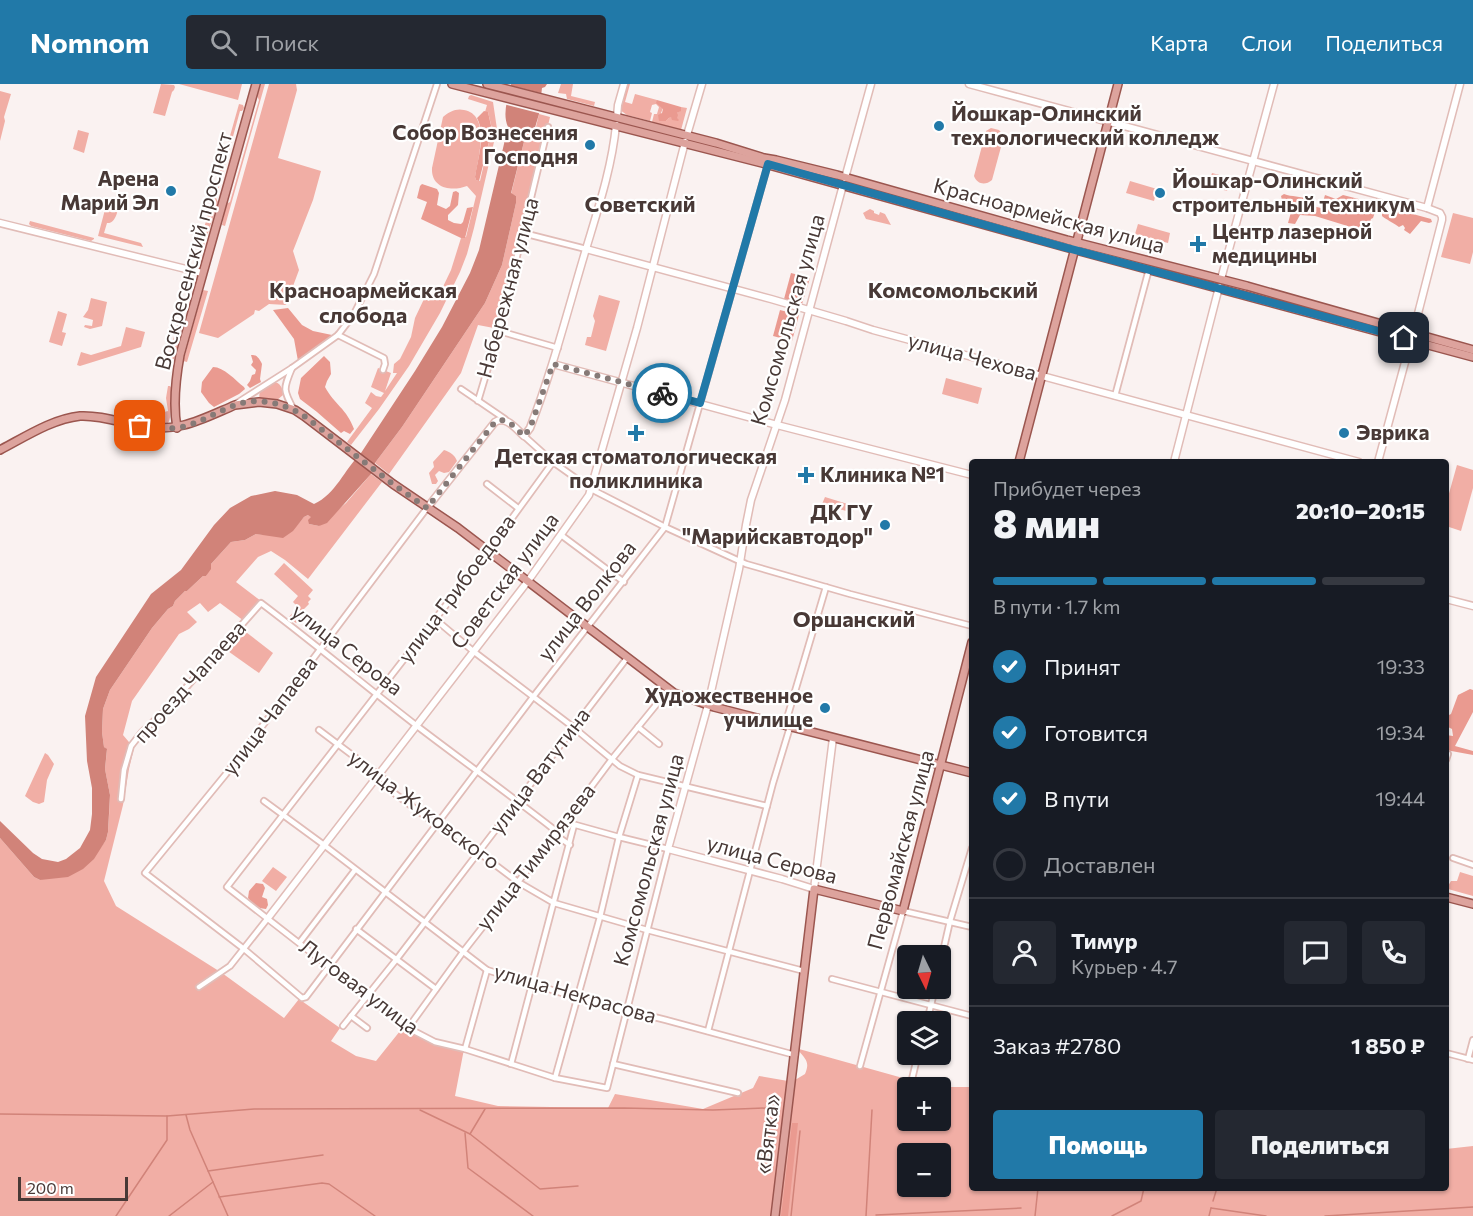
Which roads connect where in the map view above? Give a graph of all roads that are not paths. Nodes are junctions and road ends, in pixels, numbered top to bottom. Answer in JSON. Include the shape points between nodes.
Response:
{"nodes":[{"id":1,"x":256,"y":84,"type":"edge"},
{"id":2,"x":437,"y":84,"type":"edge"},
{"id":3,"x":452,"y":84,"type":"edge"},
{"id":4,"x":488,"y":84,"type":"edge"},
{"id":5,"x":624,"y":84,"type":"edge"},
{"id":6,"x":702,"y":84,"type":"edge"},
{"id":7,"x":871,"y":84,"type":"edge"},
{"id":8,"x":969,"y":84,"type":"edge"},
{"id":9,"x":1118,"y":84,"type":"edge"},
{"id":10,"x":1274,"y":84,"type":"edge"},
{"id":11,"x":1460,"y":84,"type":"edge"},
{"id":12,"x":616,"y":121,"type":"junction"},
{"id":13,"x":1108,"y":122,"type":"junction"},
{"id":14,"x":548,"y":127,"type":"dead end"},
{"id":15,"x":686,"y":139,"type":"junction"},
{"id":16,"x":768,"y":161,"type":"junction"},
{"id":17,"x":1253,"y":161,"type":"junction"},
{"id":18,"x":844,"y":182,"type":"junction"},
{"id":19,"x":1426,"y":208,"type":"junction"},
{"id":20,"x":0,"y":223,"type":"edge"},
{"id":21,"x":523,"y":233,"type":"junction"},
{"id":22,"x":1075,"y":246,"type":"junction"},
{"id":23,"x":586,"y":249,"type":"junction"},
{"id":24,"x":653,"y":268,"type":"junction"},
{"id":25,"x":1149,"y":268,"type":"junction"},
{"id":26,"x":202,"y":273,"type":"junction"},
{"id":27,"x":1220,"y":283,"type":"junction"},
{"id":28,"x":732,"y":289,"type":"junction"},
{"id":29,"x":809,"y":310,"type":"junction"},
{"id":30,"x":499,"y":331,"type":"junction"},
{"id":31,"x":338,"y":335,"type":"junction"},
{"id":32,"x":1412,"y":336,"type":"junction"},
{"id":33,"x":558,"y":348,"type":"junction"},
{"id":34,"x":1473,"y":350,"type":"edge"},
{"id":35,"x":1473,"y":357,"type":"edge"},
{"id":36,"x":553,"y":364,"type":"junction"},
{"id":37,"x":292,"y":368,"type":"junction"},
{"id":38,"x":383,"y":370,"type":"dead end"},
{"id":39,"x":1041,"y":375,"type":"junction"},
{"id":40,"x":621,"y":382,"type":"junction"},
{"id":41,"x":461,"y":389,"type":"dead end"},
{"id":42,"x":1115,"y":396,"type":"junction"},
{"id":43,"x":478,"y":401,"type":"junction"},
{"id":44,"x":700,"y":403,"type":"junction"},
{"id":45,"x":236,"y":405,"type":"junction"},
{"id":46,"x":295,"y":410,"type":"junction"},
{"id":47,"x":1186,"y":415,"type":"junction"},
{"id":48,"x":505,"y":419,"type":"junction"},
{"id":49,"x":777,"y":425,"type":"junction"},
{"id":50,"x":177,"y":428,"type":"junction"},
{"id":51,"x":524,"y":436,"type":"junction"},
{"id":52,"x":0,"y":450,"type":"edge"},
{"id":53,"x":1020,"y":459,"type":"edge"},
{"id":54,"x":1175,"y":459,"type":"edge"},
{"id":55,"x":1348,"y":459,"type":"edge"},
{"id":56,"x":1379,"y":459,"type":"edge"},
{"id":57,"x":553,"y":462,"type":"junction"},
{"id":58,"x":969,"y":475,"type":"edge"},
{"id":59,"x":487,"y":484,"type":"dead end"},
{"id":60,"x":591,"y":489,"type":"junction"},
{"id":61,"x":427,"y":508,"type":"junction"},
{"id":62,"x":518,"y":508,"type":"junction"},
{"id":63,"x":665,"y":527,"type":"junction"},
{"id":64,"x":561,"y":535,"type":"junction"},
{"id":65,"x":488,"y":551,"type":"junction"},
{"id":66,"x":740,"y":561,"type":"junction"},
{"id":67,"x":528,"y":581,"type":"junction"},
{"id":68,"x":624,"y":582,"type":"junction"},
{"id":69,"x":826,"y":587,"type":"junction"},
{"id":70,"x":1449,"y":600,"type":"edge"},
{"id":71,"x":261,"y":603,"type":"joint"},
{"id":72,"x":1473,"y":606,"type":"edge"},
{"id":73,"x":435,"y":619,"type":"junction"},
{"id":74,"x":969,"y":625,"type":"edge"},
{"id":75,"x":588,"y":628,"type":"junction"},
{"id":76,"x":321,"y":649,"type":"junction"},
{"id":77,"x":473,"y":651,"type":"junction"},
{"id":78,"x":969,"y":654,"type":"edge"},
{"id":79,"x":627,"y":658,"type":"junction"},
{"id":80,"x":669,"y":689,"type":"junction"},
{"id":81,"x":377,"y":694,"type":"junction"},
{"id":82,"x":533,"y":697,"type":"junction"},
{"id":83,"x":708,"y":705,"type":"junction"},
{"id":84,"x":416,"y":725,"type":"junction"},
{"id":85,"x":788,"y":726,"type":"junction"},
{"id":86,"x":573,"y":727,"type":"junction"},
{"id":87,"x":638,"y":727,"type":"junction"},
{"id":88,"x":319,"y":730,"type":"dead end"},
{"id":89,"x":832,"y":738,"type":"junction"},
{"id":90,"x":338,"y":744,"type":"junction"},
{"id":91,"x":659,"y":744,"type":"dead end"},
{"id":92,"x":612,"y":759,"type":"junction"},
{"id":93,"x":940,"y":765,"type":"junction"},
{"id":94,"x":478,"y":772,"type":"junction"},
{"id":95,"x":969,"y":772,"type":"edge"},
{"id":96,"x":378,"y":775,"type":"junction"},
{"id":97,"x":639,"y":775,"type":"junction"},
{"id":98,"x":685,"y":785,"type":"junction"},
{"id":99,"x":121,"y":800,"type":"dead end"},
{"id":100,"x":517,"y":800,"type":"junction"},
{"id":101,"x":264,"y":801,"type":"dead end"},
{"id":102,"x":767,"y":806,"type":"junction"},
{"id":103,"x":283,"y":815,"type":"junction"},
{"id":104,"x":565,"y":822,"type":"junction"},
{"id":105,"x":437,"y":825,"type":"junction"},
{"id":106,"x":574,"y":825,"type":"junction"},
{"id":107,"x":555,"y":833,"type":"junction"},
{"id":108,"x":620,"y":837,"type":"junction"},
{"id":109,"x":324,"y":845,"type":"junction"},
{"id":110,"x":570,"y":845,"type":"junction"},
{"id":111,"x":668,"y":849,"type":"junction"},
{"id":112,"x":478,"y":852,"type":"junction"},
{"id":113,"x":969,"y":858,"type":"edge"},
{"id":114,"x":1453,"y":858,"type":"dead end"},
{"id":115,"x":1473,"y":864,"type":"edge"},
{"id":116,"x":356,"y":870,"type":"junction"},
{"id":117,"x":750,"y":870,"type":"junction"},
{"id":118,"x":518,"y":882,"type":"junction"},
{"id":119,"x":227,"y":887,"type":"joint"},
{"id":120,"x":814,"y":889,"type":"junction"},
{"id":121,"x":386,"y":893,"type":"junction"},
{"id":122,"x":1449,"y":899,"type":"edge"},
{"id":123,"x":554,"y":903,"type":"junction"},
{"id":124,"x":1473,"y":904,"type":"edge"},
{"id":125,"x":903,"y":911,"type":"junction"},
{"id":126,"x":600,"y":917,"type":"junction"},
{"id":127,"x":268,"y":918,"type":"junction"},
{"id":128,"x":950,"y":921,"type":"junction"},
{"id":129,"x":424,"y":923,"type":"junction"},
{"id":130,"x":969,"y":926,"type":"edge"},
{"id":131,"x":356,"y":929,"type":"junction"},
{"id":132,"x":647,"y":930,"type":"junction"},
{"id":133,"x":300,"y":942,"type":"junction"},
{"id":134,"x":945,"y":945,"type":"edge"},
{"id":135,"x":244,"y":949,"type":"junction"},
{"id":136,"x":728,"y":951,"type":"junction"},
{"id":137,"x":463,"y":952,"type":"junction"},
{"id":138,"x":396,"y":960,"type":"junction"},
{"id":139,"x":329,"y":966,"type":"junction"},
{"id":140,"x":487,"y":970,"type":"junction"},
{"id":141,"x":804,"y":971,"type":"junction"},
{"id":142,"x":832,"y":980,"type":"dead end"},
{"id":143,"x":532,"y":983,"type":"junction"},
{"id":144,"x":199,"y":987,"type":"dead end"},
{"id":145,"x":436,"y":989,"type":"junction"},
{"id":146,"x":881,"y":992,"type":"junction"},
{"id":147,"x":366,"y":996,"type":"junction"},
{"id":148,"x":578,"y":998,"type":"junction"},
{"id":149,"x":933,"y":999,"type":"edge"},
{"id":150,"x":932,"y":1005,"type":"junction"},
{"id":151,"x":627,"y":1009,"type":"junction"},
{"id":152,"x":930,"y":1011,"type":"edge"},
{"id":153,"x":969,"y":1015,"type":"edge"},
{"id":154,"x":351,"y":1016,"type":"junction"},
{"id":155,"x":343,"y":1026,"type":"dead end"},
{"id":156,"x":367,"y":1028,"type":"dead end"},
{"id":157,"x":408,"y":1028,"type":"junction"},
{"id":158,"x":708,"y":1031,"type":"junction"},
{"id":159,"x":1473,"y":1040,"type":"edge"},
{"id":160,"x":465,"y":1048,"type":"junction"},
{"id":161,"x":1449,"y":1054,"type":"edge"},
{"id":162,"x":795,"y":1055,"type":"junction"},
{"id":163,"x":1471,"y":1059,"type":"edge"},
{"id":164,"x":512,"y":1064,"type":"junction"},
{"id":165,"x":613,"y":1064,"type":"junction"},
{"id":166,"x":860,"y":1066,"type":"dead end"},
{"id":167,"x":555,"y":1078,"type":"junction"},
{"id":168,"x":607,"y":1089,"type":"joint"},
{"id":169,"x":738,"y":1093,"type":"dead end"},
{"id":170,"x":775,"y":1216,"type":"edge"}],
"edges":[{"from":1,"to":26,"type":"main road","name":"Воскресенский проспект"},
{"from":2,"to":31,"type":"street","via":[[374,274],[353,316]]},
{"from":3,"to":12,"type":"main road","via":[[561,112]]},
{"from":4,"to":12,"type":"main road"},
{"from":5,"to":12,"type":"street"},
{"from":6,"to":15,"type":"street","name":"Советская улица"},
{"from":7,"to":18,"type":"street","name":"Комсомольская улица"},
{"from":8,"to":13,"type":"street"},
{"from":9,"to":13,"type":"main road"},
{"from":10,"to":17,"type":"street"},
{"from":11,"to":19,"type":"street"},
{"from":12,"to":15,"type":"main road","name":"Красноармейская улица"},
{"from":12,"to":23,"type":"street","via":[[608,169]]},
{"from":13,"to":17,"type":"street"},
{"from":13,"to":22,"type":"main road"},
{"from":14,"to":21,"type":"street","name":"Набережная улица"},
{"from":15,"to":16,"type":"main road","name":"Красноармейская улица","via":[[730,147]]},
{"from":15,"to":24,"type":"street","name":"Советская улица"},
{"from":16,"to":18,"type":"main road","name":"Красноармейская улица"},
{"from":16,"to":28,"type":"street","name":"улица Волкова"},
{"from":17,"to":19,"type":"street"},
{"from":17,"to":27,"type":"street"},
{"from":18,"to":22,"type":"main road","name":"Красноармейская улица"},
{"from":18,"to":29,"type":"street","name":"Комсомольская улица"},
{"from":19,"to":32,"type":"street","via":[[1440,213],[1442,220]]},
{"from":20,"to":26,"type":"street"},
{"from":21,"to":23,"type":"street"},
{"from":21,"to":30,"type":"street","name":"Набережная улица"},
{"from":22,"to":25,"type":"main road","name":"Красноармейская улица"},
{"from":22,"to":27,"type":"main road","name":"Красноармейская улица"},
{"from":22,"to":39,"type":"main road"},
{"from":23,"to":24,"type":"street","name":"улица Чехова"},
{"from":23,"to":33,"type":"street"},
{"from":24,"to":28,"type":"street","name":"улица Чехова"},
{"from":24,"to":40,"type":"street","name":"Советская улица"},
{"from":25,"to":27,"type":"main road","name":"Красноармейская улица"},
{"from":25,"to":42,"type":"street"},
{"from":26,"to":50,"type":"main road","name":"Воскресенский проспект","via":[[178,362]]},
{"from":27,"to":32,"type":"main road","name":"Красноармейская улица"},
{"from":27,"to":47,"type":"street"},
{"from":28,"to":29,"type":"street","name":"улица Чехова"},
{"from":28,"to":44,"type":"street","name":"улица Волкова"},
{"from":29,"to":39,"type":"street","name":"улица Чехова"},
{"from":29,"to":49,"type":"street","name":"Комсомольская улица"},
{"from":30,"to":33,"type":"street"},
{"from":30,"to":43,"type":"street","name":"Набережная улица"},
{"from":31,"to":37,"type":"street"},
{"from":31,"to":38,"type":"street","via":[[384,358]]},
{"from":32,"to":34,"type":"main road","name":"Красноармейская улица"},
{"from":32,"to":35,"type":"main road","name":"Красноармейская улица"},
{"from":32,"to":56,"type":"street"},
{"from":33,"to":36,"type":"street"},
{"from":36,"to":40,"type":"street"},
{"from":36,"to":51,"type":"street"},
{"from":37,"to":45,"type":"street"},
{"from":37,"to":46,"type":"street","via":[[285,389]]},
{"from":39,"to":42,"type":"street","name":"улица Чехова"},
{"from":39,"to":53,"type":"main road"},
{"from":40,"to":44,"type":"street"},
{"from":40,"to":60,"type":"street","name":"Советская улица"},
{"from":41,"to":43,"type":"street"},
{"from":42,"to":47,"type":"street","name":"улица Чехова"},
{"from":43,"to":48,"type":"street"},
{"from":44,"to":49,"type":"street"},
{"from":44,"to":63,"type":"street","name":"улица Волкова"},
{"from":45,"to":46,"type":"main road","via":[[268,402]]},
{"from":45,"to":50,"type":"main road"},
{"from":46,"to":61,"type":"main road"},
{"from":47,"to":54,"type":"street"},
{"from":47,"to":55,"type":"street","name":"улица Чехова"},
{"from":48,"to":51,"type":"street"},
{"from":48,"to":61,"type":"street","name":"улица Чапаева","via":[[491,425]]},
{"from":49,"to":58,"type":"street"},
{"from":49,"to":66,"type":"street","name":"Комсомольская улица","via":[[751,500]]},
{"from":50,"to":52,"type":"main road","via":[[151,428],[101,417],[68,418]]},
{"from":51,"to":57,"type":"street"},
{"from":57,"to":60,"type":"street"},
{"from":57,"to":62,"type":"street","name":"улица Грибоедова"},
{"from":59,"to":62,"type":"street"},
{"from":60,"to":63,"type":"street"},
{"from":60,"to":64,"type":"street","name":"Советская улица"},
{"from":61,"to":65,"type":"main road"},
{"from":61,"to":76,"type":"street","name":"улица Чапаева"},
{"from":62,"to":65,"type":"street","name":"улица Грибоедова"},
{"from":63,"to":66,"type":"street"},
{"from":63,"to":68,"type":"street","name":"улица Волкова"},
{"from":64,"to":67,"type":"street","name":"Советская улица"},
{"from":64,"to":68,"type":"street"},
{"from":65,"to":67,"type":"main road"},
{"from":65,"to":73,"type":"street","name":"улица Грибоедова"},
{"from":66,"to":69,"type":"street"},
{"from":66,"to":83,"type":"street","name":"Комсомольская улица"},
{"from":67,"to":75,"type":"main road"},
{"from":67,"to":77,"type":"street","name":"Советская улица"},
{"from":68,"to":75,"type":"street","name":"улица Волкова"},
{"from":69,"to":74,"type":"street"},
{"from":69,"to":85,"type":"street"},
{"from":70,"to":72,"type":"street"},
{"from":71,"to":76,"type":"street","name":"улица Серова"},
{"from":71,"to":99,"type":"street","name":"проезд Чапаева","via":[[131,746]]},
{"from":73,"to":77,"type":"street"},
{"from":73,"to":81,"type":"street","name":"улица Грибоедова"},
{"from":75,"to":79,"type":"main road"},
{"from":75,"to":82,"type":"street","name":"улица Волкова"},
{"from":76,"to":81,"type":"street","name":"улица Серова"},
{"from":76,"to":135,"type":"street","name":"улица Чапаева","via":[[145,873]]},
{"from":77,"to":82,"type":"street"},
{"from":77,"to":84,"type":"street","name":"Советская улица"},
{"from":78,"to":93,"type":"main road","name":"Первомайская улица"},
{"from":79,"to":80,"type":"main road"},
{"from":79,"to":86,"type":"street","name":"улица Ватутина"},
{"from":80,"to":83,"type":"main road"},
{"from":80,"to":87,"type":"street","name":"улица Тимирязева"},
{"from":81,"to":84,"type":"street","name":"улица Серова"},
{"from":81,"to":90,"type":"street","name":"улица Грибоедова"},
{"from":82,"to":86,"type":"street"},
{"from":82,"to":94,"type":"street","name":"улица Волкова"},
{"from":83,"to":85,"type":"main road"},
{"from":83,"to":98,"type":"street","name":"Комсомольская улица"},
{"from":84,"to":94,"type":"street","name":"улица Серова"},
{"from":84,"to":96,"type":"street","name":"Советская улица"},
{"from":85,"to":89,"type":"main road"},
{"from":85,"to":102,"type":"street"},
{"from":86,"to":92,"type":"street"},
{"from":86,"to":100,"type":"street","name":"улица Ватутина"},
{"from":87,"to":91,"type":"street"},
{"from":87,"to":92,"type":"street","name":"улица Тимирязева"},
{"from":88,"to":90,"type":"street","name":"улица Жуковского"},
{"from":89,"to":93,"type":"main road"},
{"from":89,"to":120,"type":"street"},
{"from":90,"to":96,"type":"street","name":"улица Жуковского"},
{"from":90,"to":103,"type":"street","name":"улица Грибоедова"},
{"from":92,"to":97,"type":"street"},
{"from":92,"to":104,"type":"street","name":"улица Тимирязева"},
{"from":93,"to":95,"type":"main road"},
{"from":93,"to":125,"type":"main road","name":"Первомайская улица"},
{"from":94,"to":100,"type":"street","name":"улица Серова"},
{"from":94,"to":105,"type":"street","name":"улица Волкова"},
{"from":96,"to":105,"type":"street","name":"улица Жуковского","via":[[388,782],[390,790]]},
{"from":96,"to":109,"type":"street","name":"Советская улица"},
{"from":97,"to":98,"type":"street"},
{"from":97,"to":108,"type":"street"},
{"from":98,"to":102,"type":"street"},
{"from":98,"to":111,"type":"street","name":"Комсомольская улица"},
{"from":100,"to":107,"type":"street","name":"улица Серова"},
{"from":100,"to":112,"type":"street","name":"улица Ватутина"},
{"from":101,"to":103,"type":"street","name":"улица Некрасова"},
{"from":102,"to":117,"type":"street"},
{"from":103,"to":109,"type":"street","name":"улица Некрасова"},
{"from":103,"to":119,"type":"street","name":"улица Грибоедова"},
{"from":104,"to":106,"type":"street","name":"улица Серова"},
{"from":104,"to":107,"type":"street","name":"улица Тимирязева"},
{"from":105,"to":112,"type":"street","name":"улица Жуковского","via":[[446,827]]},
{"from":105,"to":121,"type":"street","name":"улица Волкова"},
{"from":106,"to":108,"type":"street","name":"улица Серова"},
{"from":106,"to":110,"type":"street"},
{"from":107,"to":110,"type":"street","name":"улица Серова"},
{"from":107,"to":118,"type":"street","name":"улица Тимирязева"},
{"from":108,"to":111,"type":"street","name":"улица Серова"},
{"from":108,"to":126,"type":"street"},
{"from":109,"to":116,"type":"street","name":"улица Некрасова"},
{"from":109,"to":127,"type":"street","name":"Советская улица"},
{"from":110,"to":123,"type":"street"},
{"from":111,"to":117,"type":"street","name":"улица Серова"},
{"from":111,"to":132,"type":"street","name":"Комсомольская улица"},
{"from":112,"to":118,"type":"street","name":"улица Жуковского"},
{"from":112,"to":129,"type":"street","name":"улица Ватутина"},
{"from":113,"to":128,"type":"street"},
{"from":114,"to":115,"type":"street"},
{"from":116,"to":121,"type":"street","name":"улица Некрасова"},
{"from":116,"to":133,"type":"street"},
{"from":117,"to":120,"type":"street","name":"улица Серова"},
{"from":117,"to":136,"type":"street"},
{"from":118,"to":123,"type":"street","name":"улица Жуковского"},
{"from":118,"to":137,"type":"street","name":"улица Тимирязева"},
{"from":119,"to":127,"type":"street","name":"Луговая улица"},
{"from":120,"to":125,"type":"main road","name":"улица Серова"},
{"from":120,"to":141,"type":"main road","name":"«Вятка»"},
{"from":121,"to":129,"type":"street","name":"улица Некрасова"},
{"from":121,"to":131,"type":"street","name":"улица Волкова"},
{"from":122,"to":124,"type":"main road"},
{"from":123,"to":126,"type":"street","name":"улица Жуковского"},
{"from":123,"to":143,"type":"street"},
{"from":125,"to":128,"type":"street","name":"улица Серова"},
{"from":125,"to":146,"type":"street","name":"Первомайская улица"},
{"from":126,"to":132,"type":"street","name":"улица Жуковского"},
{"from":126,"to":148,"type":"street"},
{"from":127,"to":133,"type":"street","name":"Луговая улица"},
{"from":127,"to":135,"type":"street","name":"Советская улица"},
{"from":128,"to":130,"type":"street","name":"улица Серова"},
{"from":128,"to":134,"type":"street"},
{"from":129,"to":137,"type":"street","name":"улица Некрасова"},
{"from":129,"to":138,"type":"street","name":"улица Ватутина"},
{"from":131,"to":138,"type":"street"},
{"from":131,"to":139,"type":"street","name":"улица Волкова"},
{"from":132,"to":136,"type":"street","name":"улица Жуковского"},
{"from":132,"to":151,"type":"street","name":"Комсомольская улица"},
{"from":133,"to":139,"type":"street","name":"Луговая улица"},
{"from":135,"to":139,"type":"street","name":"улица Волкова","via":[[302,998]]},
{"from":135,"to":144,"type":"street","name":"Советская улица","via":[[227,969]]},
{"from":136,"to":141,"type":"street","name":"улица Жуковского"},
{"from":136,"to":158,"type":"street"},
{"from":137,"to":140,"type":"street","name":"улица Некрасова"},
{"from":137,"to":145,"type":"street","name":"улица Тимирязева"},
{"from":138,"to":145,"type":"street"},
{"from":138,"to":147,"type":"street","name":"улица Ватутина"},
{"from":139,"to":147,"type":"street","name":"Луговая улица"},
{"from":140,"to":143,"type":"street","name":"улица Некрасова"},
{"from":140,"to":160,"type":"street"},
{"from":141,"to":162,"type":"main road","name":"«Вятка»"},
{"from":142,"to":146,"type":"street"},
{"from":143,"to":148,"type":"street","name":"улица Некрасова"},
{"from":143,"to":164,"type":"street"},
{"from":145,"to":157,"type":"street","name":"улица Тимирязева"},
{"from":146,"to":150,"type":"street"},
{"from":146,"to":166,"type":"street","name":"Первомайская улица"},
{"from":147,"to":154,"type":"street","name":"улица Ватутина"},
{"from":147,"to":157,"type":"street","name":"Луговая улица"},
{"from":148,"to":151,"type":"street","name":"улица Некрасова"},
{"from":148,"to":167,"type":"street"},
{"from":149,"to":150,"type":"street"},
{"from":150,"to":152,"type":"street"},
{"from":150,"to":153,"type":"street"},
{"from":151,"to":158,"type":"street","name":"улица Некрасова"},
{"from":151,"to":165,"type":"street","name":"Комсомольская улица"},
{"from":154,"to":155,"type":"street","name":"улица Ватутина"},
{"from":154,"to":156,"type":"street"},
{"from":157,"to":160,"type":"street","name":"Луговая улица","via":[[435,1042]]},
{"from":158,"to":162,"type":"street","name":"улица Некрасова"},
{"from":159,"to":163,"type":"street"},
{"from":160,"to":164,"type":"street","name":"Луговая улица"},
{"from":161,"to":163,"type":"street"},
{"from":162,"to":170,"type":"main road","name":"«Вятка»"},
{"from":164,"to":167,"type":"street","name":"Луговая улица"},
{"from":165,"to":168,"type":"street","name":"Комсомольская улица"},
{"from":165,"to":169,"type":"street"},
{"from":167,"to":168,"type":"street","name":"Луговая улица"}]}
